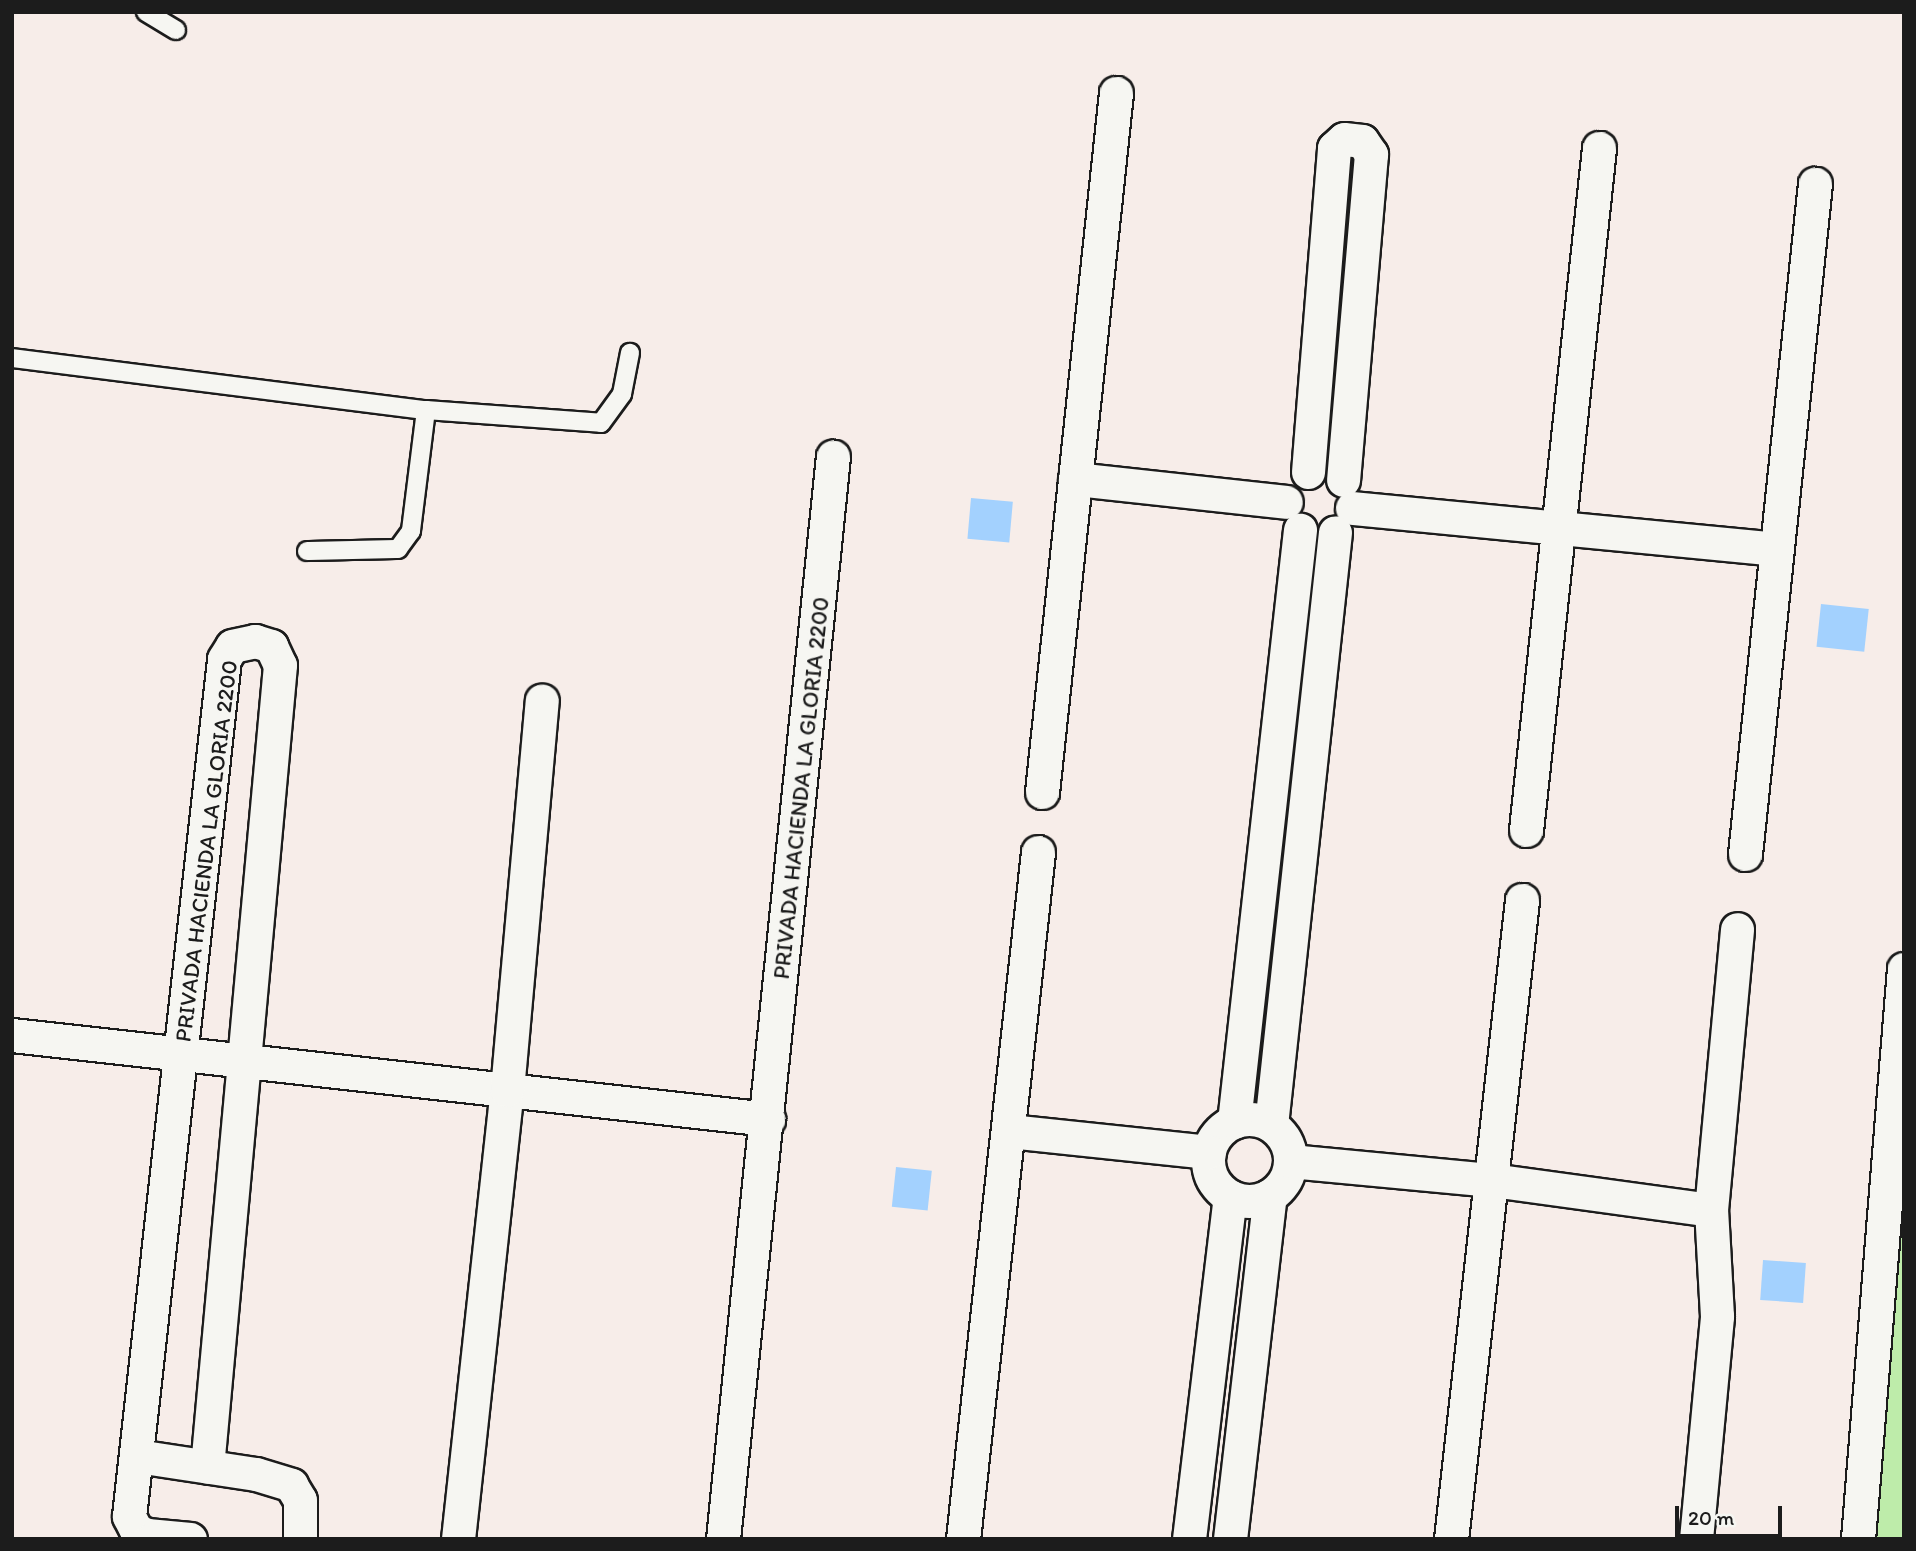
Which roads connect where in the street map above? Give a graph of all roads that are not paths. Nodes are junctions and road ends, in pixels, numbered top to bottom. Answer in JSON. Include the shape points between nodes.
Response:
{"nodes":[{"id":1,"x":146,"y":12,"type":"edge"},
{"id":2,"x":176,"y":30,"type":"dead end"},
{"id":3,"x":1116,"y":93,"type":"dead end"},
{"id":4,"x":1599,"y":148,"type":"dead end"},
{"id":5,"x":1815,"y":184,"type":"dead end"},
{"id":6,"x":630,"y":353,"type":"dead end"},
{"id":7,"x":12,"y":358,"type":"edge"},
{"id":8,"x":426,"y":410,"type":"junction"},
{"id":9,"x":833,"y":457,"type":"dead end"},
{"id":10,"x":1308,"y":472,"type":"junction"},
{"id":11,"x":1075,"y":480,"type":"junction"},
{"id":12,"x":1344,"y":507,"type":"junction"},
{"id":13,"x":1293,"y":516,"type":"junction"},
{"id":14,"x":1559,"y":527,"type":"junction"},
{"id":15,"x":1774,"y":549,"type":"junction"},
{"id":16,"x":307,"y":551,"type":"dead end"},
{"id":17,"x":542,"y":701,"type":"dead end"},
{"id":18,"x":1042,"y":792,"type":"dead end"},
{"id":19,"x":1526,"y":830,"type":"dead end"},
{"id":20,"x":1038,"y":852,"type":"dead end"},
{"id":21,"x":1745,"y":853,"type":"dead end"},
{"id":22,"x":1522,"y":900,"type":"dead end"},
{"id":23,"x":1737,"y":929,"type":"dead end"},
{"id":24,"x":1904,"y":969,"type":"edge"},
{"id":25,"x":12,"y":1035,"type":"edge"},
{"id":26,"x":183,"y":1054,"type":"junction"},
{"id":27,"x":244,"y":1060,"type":"junction"},
{"id":28,"x":507,"y":1090,"type":"junction"},
{"id":29,"x":768,"y":1119,"type":"junction"},
{"id":30,"x":1234,"y":1122,"type":"junction"},
{"id":31,"x":1271,"y":1125,"type":"junction"},
{"id":32,"x":1009,"y":1131,"type":"junction"},
{"id":33,"x":1209,"y":1152,"type":"junction"},
{"id":34,"x":1290,"y":1161,"type":"junction"},
{"id":35,"x":1492,"y":1180,"type":"junction"},
{"id":36,"x":1270,"y":1195,"type":"junction"},
{"id":37,"x":1230,"y":1196,"type":"junction"},
{"id":38,"x":1711,"y":1210,"type":"junction"},
{"id":39,"x":137,"y":1456,"type":"junction"},
{"id":40,"x":207,"y":1467,"type":"junction"},
{"id":41,"x":190,"y":1539,"type":"edge"},
{"id":42,"x":300,"y":1539,"type":"edge"},
{"id":43,"x":458,"y":1539,"type":"edge"},
{"id":44,"x":723,"y":1539,"type":"edge"},
{"id":45,"x":963,"y":1539,"type":"edge"},
{"id":46,"x":1189,"y":1539,"type":"edge"},
{"id":47,"x":1230,"y":1539,"type":"edge"},
{"id":48,"x":1451,"y":1539,"type":"edge"},
{"id":49,"x":1696,"y":1539,"type":"edge"},
{"id":50,"x":1858,"y":1539,"type":"edge"}],
"edges":[{"from":1,"to":2,"type":"lane"},
{"from":3,"to":11,"type":"street"},
{"from":4,"to":14,"type":"street"},
{"from":5,"to":15,"type":"street"},
{"from":6,"to":8,"type":"lane","via":[[622,394],[601,423]]},
{"from":7,"to":8,"type":"lane"},
{"from":8,"to":16,"type":"lane","via":[[411,531],[398,549]]},
{"from":9,"to":29,"type":"street","name":"PRIVADA HACIENDA LA GLORIA 2200"},
{"from":10,"to":12,"type":"street","via":[[1321,470]]},
{"from":10,"to":12,"type":"street","via":[[1334,148],[1344,139],[1362,141],[1371,154]]},
{"from":10,"to":13,"type":"street","via":[[1292,484]]},
{"from":11,"to":13,"type":"street"},
{"from":11,"to":18,"type":"street"},
{"from":12,"to":13,"type":"street","via":[[1312,536]]},
{"from":12,"to":14,"type":"street"},
{"from":12,"to":31,"type":"street"},
{"from":13,"to":30,"type":"street"},
{"from":14,"to":15,"type":"street"},
{"from":14,"to":19,"type":"street"},
{"from":15,"to":21,"type":"street"},
{"from":17,"to":28,"type":"street"},
{"from":20,"to":32,"type":"street"},
{"from":22,"to":35,"type":"street"},
{"from":23,"to":38,"type":"street"},
{"from":24,"to":50,"type":"street"},
{"from":25,"to":26,"type":"street","name":"PRIVADA HACIENDA LA GLORIA 2200"},
{"from":26,"to":27,"type":"street","name":"PRIVADA HACIENDA LA GLORIA 2200"},
{"from":26,"to":27,"type":"street","name":"PRIVADA HACIENDA LA GLORIA 2200","via":[[224,659],[232,646],[255,640],[271,646],[281,664]]},
{"from":26,"to":39,"type":"street","name":"PRIVADA HACIENDA LA GLORIA 2200"},
{"from":27,"to":28,"type":"street","name":"PRIVADA HACIENDA LA GLORIA 2200"},
{"from":27,"to":40,"type":"street","name":"PRIVADA HACIENDA LA GLORIA 2200"},
{"from":28,"to":29,"type":"street","name":"PRIVADA HACIENDA LA GLORIA 2200"},
{"from":28,"to":43,"type":"street"},
{"from":29,"to":44,"type":"street","name":"PRIVADA HACIENDA LA GLORIA 2200"},
{"from":30,"to":31,"type":"street","via":[[1259,1120]]},
{"from":30,"to":33,"type":"street","via":[[1222,1129]]},
{"from":31,"to":34,"type":"street","via":[[1281,1135]]},
{"from":32,"to":33,"type":"street"},
{"from":32,"to":45,"type":"street"},
{"from":33,"to":37,"type":"street","via":[[1213,1178]]},
{"from":34,"to":35,"type":"street"},
{"from":34,"to":36,"type":"street","via":[[1280,1186]]},
{"from":35,"to":38,"type":"street"},
{"from":35,"to":48,"type":"street"},
{"from":36,"to":37,"type":"street","via":[[1244,1200]]},
{"from":36,"to":47,"type":"street"},
{"from":37,"to":46,"type":"street"},
{"from":38,"to":49,"type":"street","via":[[1717,1316]]},
{"from":39,"to":40,"type":"street"},
{"from":39,"to":41,"type":"street","name":"PRIVADA HACIENDA LA GLORIA 2200","via":[[129,1516],[133,1525],[147,1535]]},
{"from":40,"to":42,"type":"street","via":[[291,1485],[300,1500]]}]}
